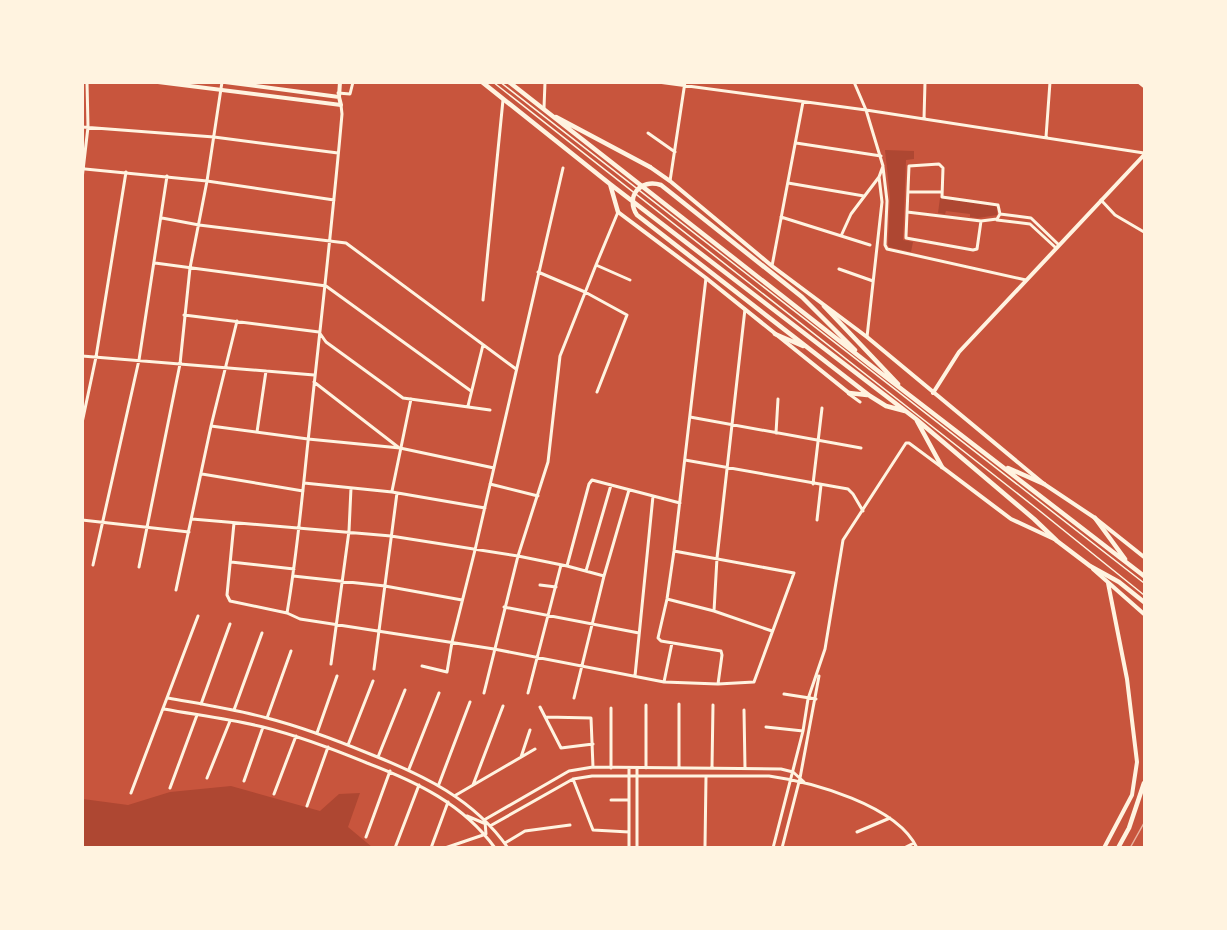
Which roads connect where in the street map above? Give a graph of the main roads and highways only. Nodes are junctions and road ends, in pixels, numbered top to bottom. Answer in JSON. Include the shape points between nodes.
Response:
{"nodes":[{"id":1,"x":482,"y":82,"type":"edge"},
{"id":2,"x":509,"y":82,"type":"edge"},
{"id":3,"x":543,"y":110,"type":"junction"},
{"id":4,"x":650,"y":167,"type":"road end"},
{"id":5,"x":610,"y":184,"type":"junction"},
{"id":6,"x":618,"y":212,"type":"road end"},
{"id":7,"x":825,"y":306,"type":"road end"},
{"id":8,"x":775,"y":334,"type":"road end"},
{"id":9,"x":810,"y":349,"type":"junction"},
{"id":10,"x":869,"y":364,"type":"junction"},
{"id":11,"x":849,"y":393,"type":"road end"},
{"id":12,"x":908,"y":394,"type":"junction"},
{"id":13,"x":868,"y":395,"type":"junction"},
{"id":14,"x":907,"y":412,"type":"junction"},
{"id":15,"x":916,"y":419,"type":"junction"},
{"id":16,"x":1000,"y":464,"type":"junction"},
{"id":17,"x":942,"y":467,"type":"road end"},
{"id":18,"x":1044,"y":483,"type":"road end"},
{"id":19,"x":1095,"y":518,"type":"road end"},
{"id":20,"x":1128,"y":564,"type":"junction"},
{"id":21,"x":1144,"y":576,"type":"edge"},
{"id":22,"x":1144,"y":602,"type":"edge"},
{"id":23,"x":1144,"y":783,"type":"edge"},
{"id":24,"x":1118,"y":848,"type":"edge"}],
"edges":[{"from":1,"to":5,"type":"main road"},
{"from":2,"to":3,"type":"main road"},
{"from":3,"to":4,"type":"main road"},
{"from":3,"to":10,"type":"main road"},
{"from":5,"to":6,"type":"main road"},
{"from":5,"to":14,"type":"main road"},
{"from":7,"to":12,"type":"main road"},
{"from":8,"to":9,"type":"main road"},
{"from":9,"to":10,"type":"main road","via":[[635,212],[634,193],[641,186],[661,185],[802,297]]},
{"from":9,"to":13,"type":"main road"},
{"from":10,"to":12,"type":"main road"},
{"from":11,"to":13,"type":"main road"},
{"from":12,"to":16,"type":"main road"},
{"from":13,"to":14,"type":"main road"},
{"from":14,"to":15,"type":"main road"},
{"from":15,"to":17,"type":"main road"},
{"from":15,"to":22,"type":"main road","via":[[1057,541]]},
{"from":16,"to":18,"type":"main road"},
{"from":16,"to":20,"type":"main road"},
{"from":19,"to":20,"type":"main road"},
{"from":20,"to":21,"type":"main road"},
{"from":23,"to":24,"type":"main road"}]}
